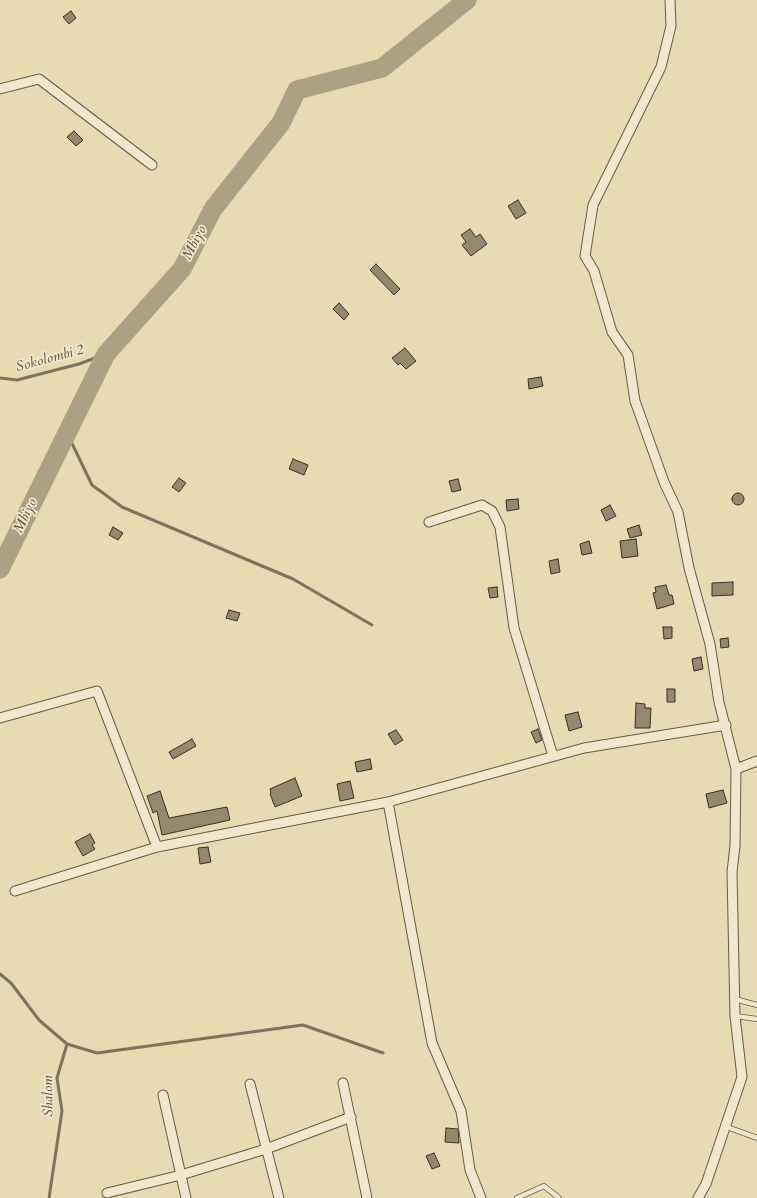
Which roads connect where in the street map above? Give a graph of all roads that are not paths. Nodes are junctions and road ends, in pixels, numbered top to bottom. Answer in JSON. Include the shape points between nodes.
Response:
{"nodes":[{"id":1,"x":670,"y":0,"type":"edge"},
{"id":2,"x":0,"y":89,"type":"edge"},
{"id":3,"x":152,"y":165,"type":"dead end"},
{"id":4,"x":429,"y":522,"type":"dead end"},
{"id":5,"x":0,"y":718,"type":"edge"},
{"id":6,"x":726,"y":725,"type":"junction"},
{"id":7,"x":553,"y":756,"type":"junction"},
{"id":8,"x":757,"y":762,"type":"edge"},
{"id":9,"x":736,"y":769,"type":"junction"},
{"id":10,"x":388,"y":802,"type":"junction"},
{"id":11,"x":157,"y":847,"type":"junction"},
{"id":12,"x":15,"y":891,"type":"dead end"},
{"id":13,"x":735,"y":999,"type":"junction"},
{"id":14,"x":757,"y":1005,"type":"edge"},
{"id":15,"x":735,"y":1016,"type":"junction"},
{"id":16,"x":757,"y":1019,"type":"edge"},
{"id":17,"x":344,"y":1083,"type":"dead end"},
{"id":18,"x":250,"y":1084,"type":"dead end"},
{"id":19,"x":162,"y":1094,"type":"dead end"},
{"id":20,"x":351,"y":1117,"type":"junction"},
{"id":21,"x":727,"y":1127,"type":"junction"},
{"id":22,"x":757,"y":1138,"type":"edge"},
{"id":23,"x":266,"y":1149,"type":"junction"},
{"id":24,"x":181,"y":1175,"type":"junction"},
{"id":25,"x":107,"y":1193,"type":"dead end"},
{"id":26,"x":186,"y":1198,"type":"edge"},
{"id":27,"x":278,"y":1198,"type":"edge"},
{"id":28,"x":367,"y":1198,"type":"edge"},
{"id":29,"x":481,"y":1198,"type":"edge"},
{"id":30,"x":517,"y":1198,"type":"edge"},
{"id":31,"x":559,"y":1198,"type":"edge"},
{"id":32,"x":698,"y":1198,"type":"edge"}],
"edges":[{"from":1,"to":6,"type":"street","via":[[671,26],[661,67],[593,204],[585,256],[594,271],[612,332],[628,355],[635,401],[664,482],[678,512],[710,644],[719,702]]},
{"from":2,"to":3,"type":"street","via":[[39,79]]},
{"from":4,"to":7,"type":"street","via":[[482,505],[492,511],[500,527],[514,628]]},
{"from":5,"to":11,"type":"street","via":[[97,691]]},
{"from":6,"to":7,"type":"street","via":[[584,748]]},
{"from":6,"to":9,"type":"street"},
{"from":7,"to":10,"type":"street"},
{"from":8,"to":9,"type":"street"},
{"from":9,"to":13,"type":"street","via":[[732,872]]},
{"from":10,"to":11,"type":"street"},
{"from":10,"to":29,"type":"street","via":[[432,1043],[461,1111],[470,1170]]},
{"from":11,"to":12,"type":"street"},
{"from":13,"to":14,"type":"lane"},
{"from":13,"to":15,"type":"street"},
{"from":15,"to":16,"type":"lane"},
{"from":15,"to":21,"type":"street","via":[[742,1077]]},
{"from":17,"to":20,"type":"street"},
{"from":18,"to":23,"type":"street"},
{"from":19,"to":24,"type":"street"},
{"from":20,"to":23,"type":"street"},
{"from":20,"to":28,"type":"street"},
{"from":21,"to":22,"type":"lane"},
{"from":21,"to":32,"type":"street","via":[[706,1184]]},
{"from":23,"to":24,"type":"street"},
{"from":23,"to":27,"type":"street"},
{"from":24,"to":25,"type":"street"},
{"from":24,"to":26,"type":"street"},
{"from":30,"to":31,"type":"lane","via":[[544,1186]]}]}
